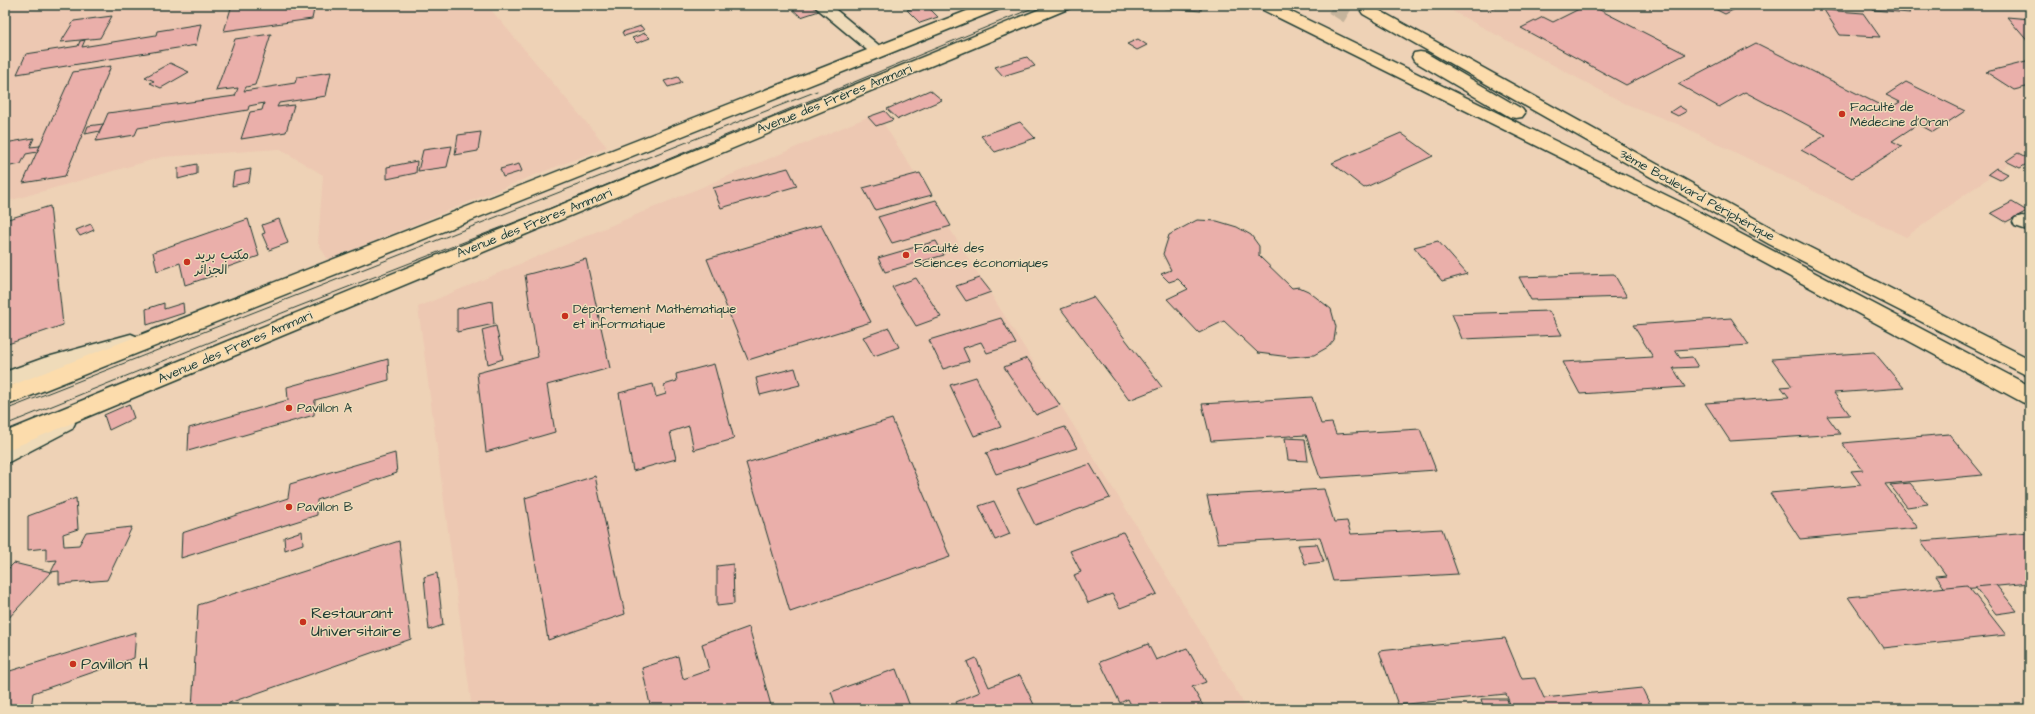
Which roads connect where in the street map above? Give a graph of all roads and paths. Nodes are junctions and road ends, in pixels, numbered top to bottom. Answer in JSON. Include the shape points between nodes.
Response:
{"nodes":[{"id":1,"x":822,"y":5,"type":"edge"},
{"id":2,"x":996,"y":5,"type":"edge"},
{"id":3,"x":1064,"y":5,"type":"edge"},
{"id":4,"x":1265,"y":5,"type":"edge"},
{"id":5,"x":1387,"y":5,"type":"edge"},
{"id":6,"x":879,"y":52,"type":"junction"},
{"id":7,"x":1677,"y":208,"type":"junction"},
{"id":8,"x":1776,"y":239,"type":"junction"},
{"id":9,"x":157,"y":335,"type":"junction"},
{"id":10,"x":2030,"y":369,"type":"edge"},
{"id":11,"x":5,"y":380,"type":"edge"},
{"id":12,"x":2030,"y":396,"type":"edge"},
{"id":13,"x":5,"y":397,"type":"edge"},
{"id":14,"x":107,"y":400,"type":"junction"},
{"id":15,"x":5,"y":442,"type":"edge"},
{"id":16,"x":5,"y":455,"type":"edge"}],
"edges":[{"from":1,"to":6,"type":"street"},
{"from":2,"to":6,"type":"main road","name":"Avenue des Frères Ammari"},
{"from":3,"to":14,"type":"main road","name":"Avenue des Frères Ammari"},
{"from":4,"to":7,"type":"main road"},
{"from":5,"to":8,"type":"main road","via":[[1686,182]]},
{"from":6,"to":9,"type":"main road","name":"Avenue des Frères Ammari"},
{"from":7,"to":8,"type":"main road","name":"3ème Boulevard Périphérique","via":[[1361,15]]},
{"from":7,"to":12,"type":"main road"},
{"from":8,"to":10,"type":"main road","name":"3ème Boulevard Périphérique"},
{"from":9,"to":11,"type":"street","via":[[44,366]]},
{"from":9,"to":13,"type":"main road","name":"Avenue des Frères Ammari"},
{"from":14,"to":15,"type":"main road","name":"Avenue des Frères Ammari"},
{"from":14,"to":16,"type":"street"}]}
